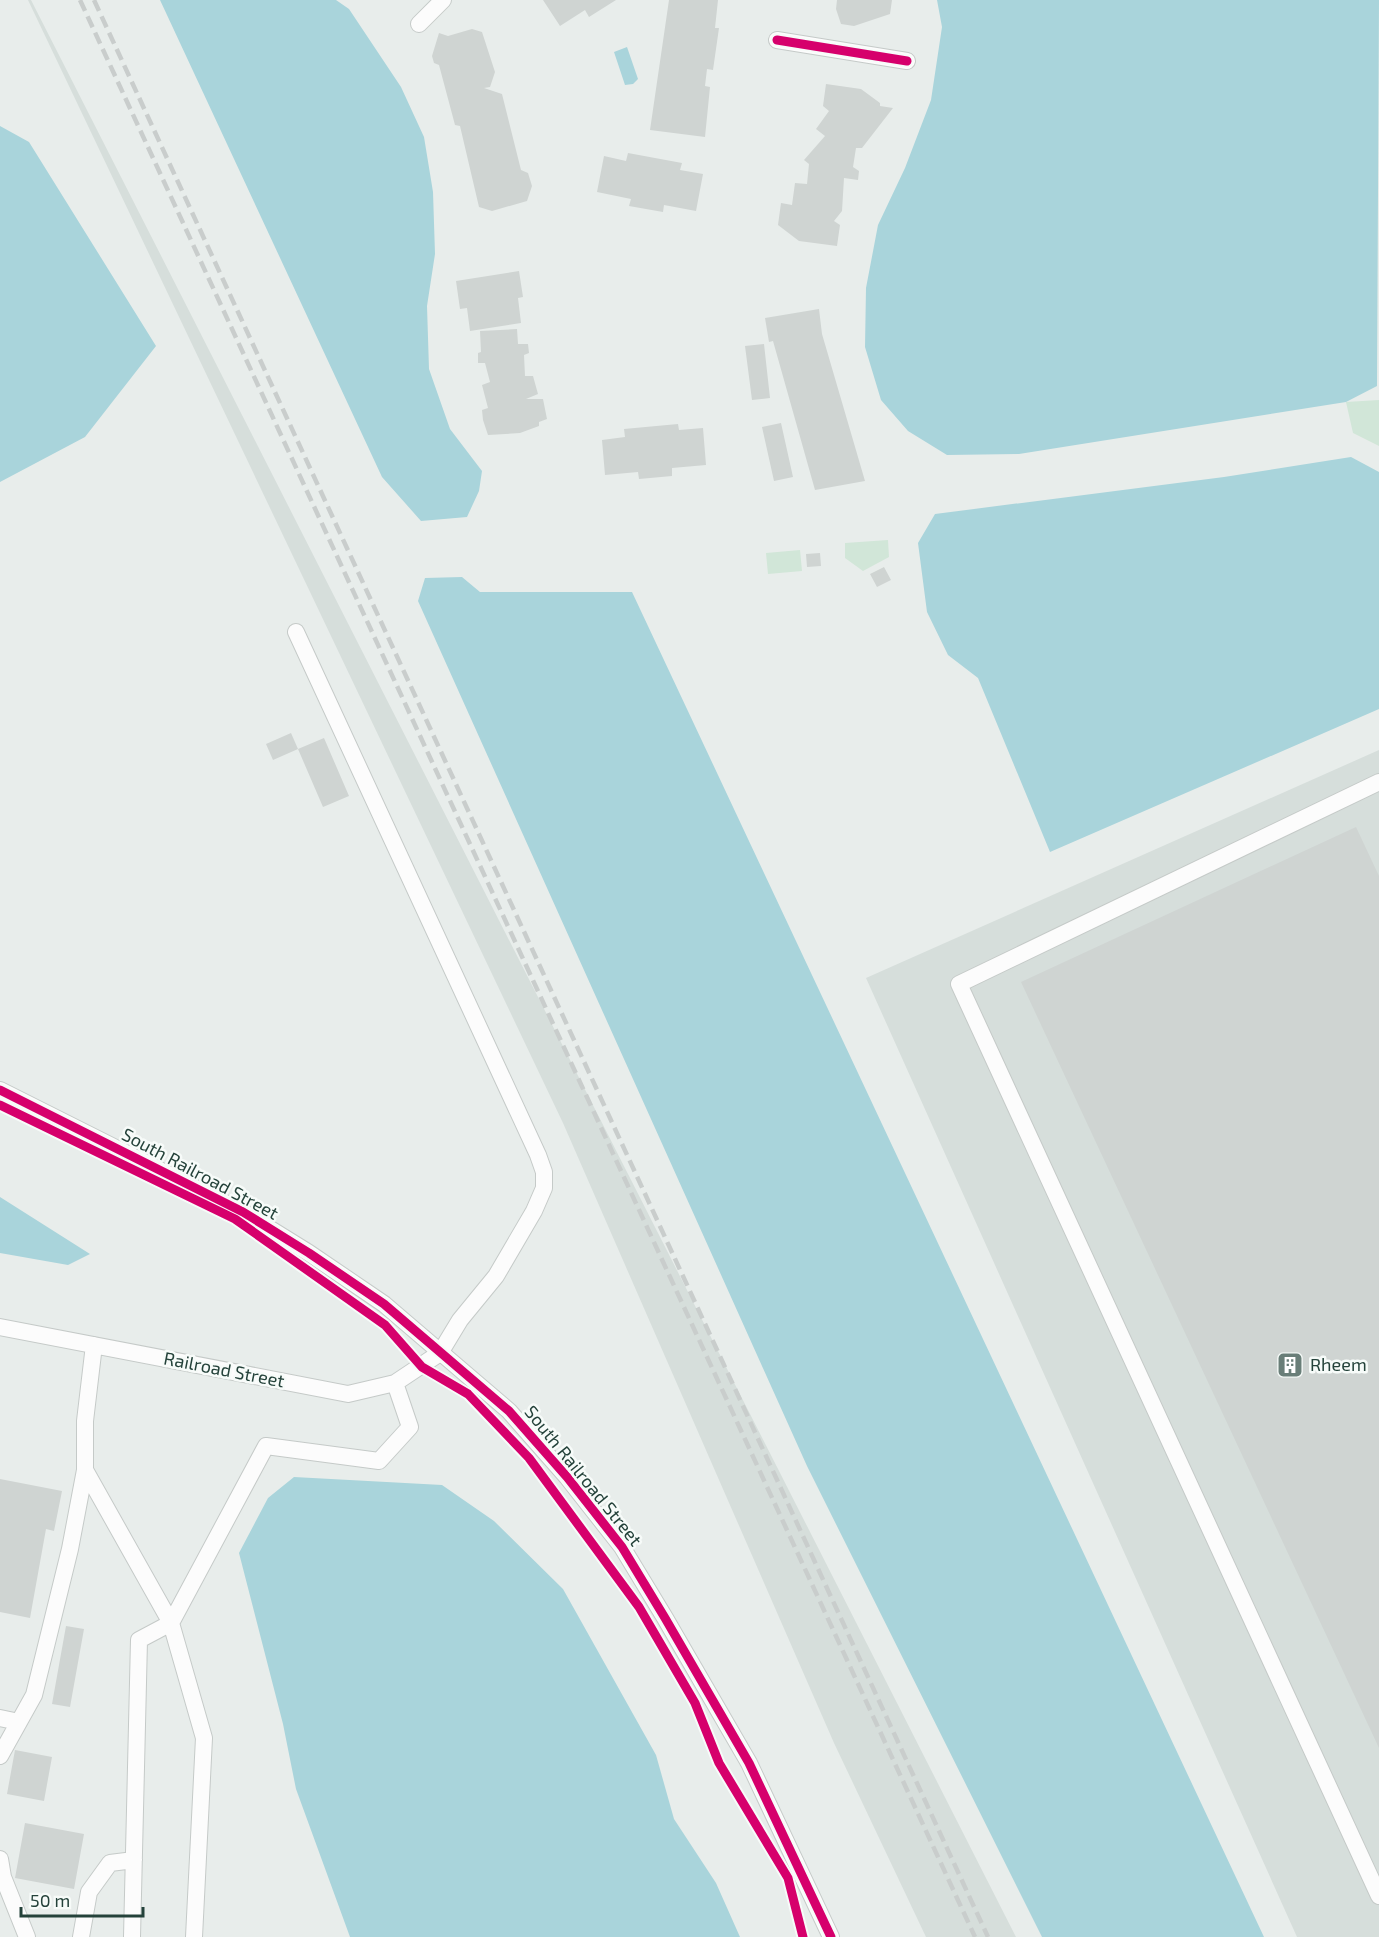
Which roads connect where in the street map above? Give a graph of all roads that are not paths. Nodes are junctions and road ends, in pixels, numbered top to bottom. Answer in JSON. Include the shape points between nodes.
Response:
{"nodes":[{"id":1,"x":443,"y":0,"type":"edge"},
{"id":2,"x":419,"y":24,"type":"dead end"},
{"id":3,"x":777,"y":40,"type":"dead end"},
{"id":4,"x":907,"y":61,"type":"dead end"},
{"id":5,"x":296,"y":632,"type":"dead end"},
{"id":6,"x":1379,"y":782,"type":"edge"},
{"id":7,"x":0,"y":1090,"type":"edge"},
{"id":8,"x":0,"y":1327,"type":"edge"},
{"id":9,"x":94,"y":1345,"type":"junction"},
{"id":10,"x":440,"y":1353,"type":"junction"},
{"id":11,"x":395,"y":1383,"type":"junction"},
{"id":12,"x":85,"y":1470,"type":"junction"},
{"id":13,"x":171,"y":1623,"type":"junction"},
{"id":14,"x":0,"y":1718,"type":"edge"},
{"id":15,"x":19,"y":1722,"type":"junction"},
{"id":16,"x":0,"y":1756,"type":"edge"},
{"id":17,"x":0,"y":1858,"type":"edge"},
{"id":18,"x":134,"y":1860,"type":"junction"},
{"id":19,"x":1379,"y":1896,"type":"edge"},
{"id":20,"x":27,"y":1937,"type":"edge"},
{"id":21,"x":81,"y":1937,"type":"edge"},
{"id":22,"x":132,"y":1937,"type":"edge"},
{"id":23,"x":194,"y":1937,"type":"edge"},
{"id":24,"x":831,"y":1937,"type":"edge"}],
"edges":[{"from":1,"to":2,"type":"street"},
{"from":3,"to":4,"type":"street"},
{"from":5,"to":10,"type":"street","via":[[544,1172],[544,1188],[534,1211],[496,1276],[460,1320]]},
{"from":6,"to":19,"type":"street","via":[[959,984]]},
{"from":7,"to":10,"type":"street","name":"South Railroad Street","via":[[243,1212],[384,1304]]},
{"from":8,"to":9,"type":"street","name":"Railroad Street"},
{"from":9,"to":11,"type":"street","name":"Railroad Street","via":[[348,1394]]},
{"from":9,"to":12,"type":"street","via":[[88,1381]]},
{"from":10,"to":11,"type":"street","name":"Railroad Street"},
{"from":10,"to":24,"type":"street","name":"South Railroad Street","via":[[509,1411],[622,1547],[749,1763]]},
{"from":11,"to":13,"type":"street","via":[[410,1427],[379,1461],[266,1446]]},
{"from":12,"to":13,"type":"street"},
{"from":12,"to":15,"type":"street","via":[[70,1550],[34,1695]]},
{"from":13,"to":18,"type":"street","via":[[139,1640]]},
{"from":13,"to":23,"type":"street","via":[[204,1738]]},
{"from":14,"to":15,"type":"street"},
{"from":15,"to":16,"type":"street"},
{"from":17,"to":20,"type":"street","via":[[3,1877]]},
{"from":18,"to":21,"type":"street","via":[[110,1863],[88,1892]]},
{"from":18,"to":22,"type":"street"}]}
